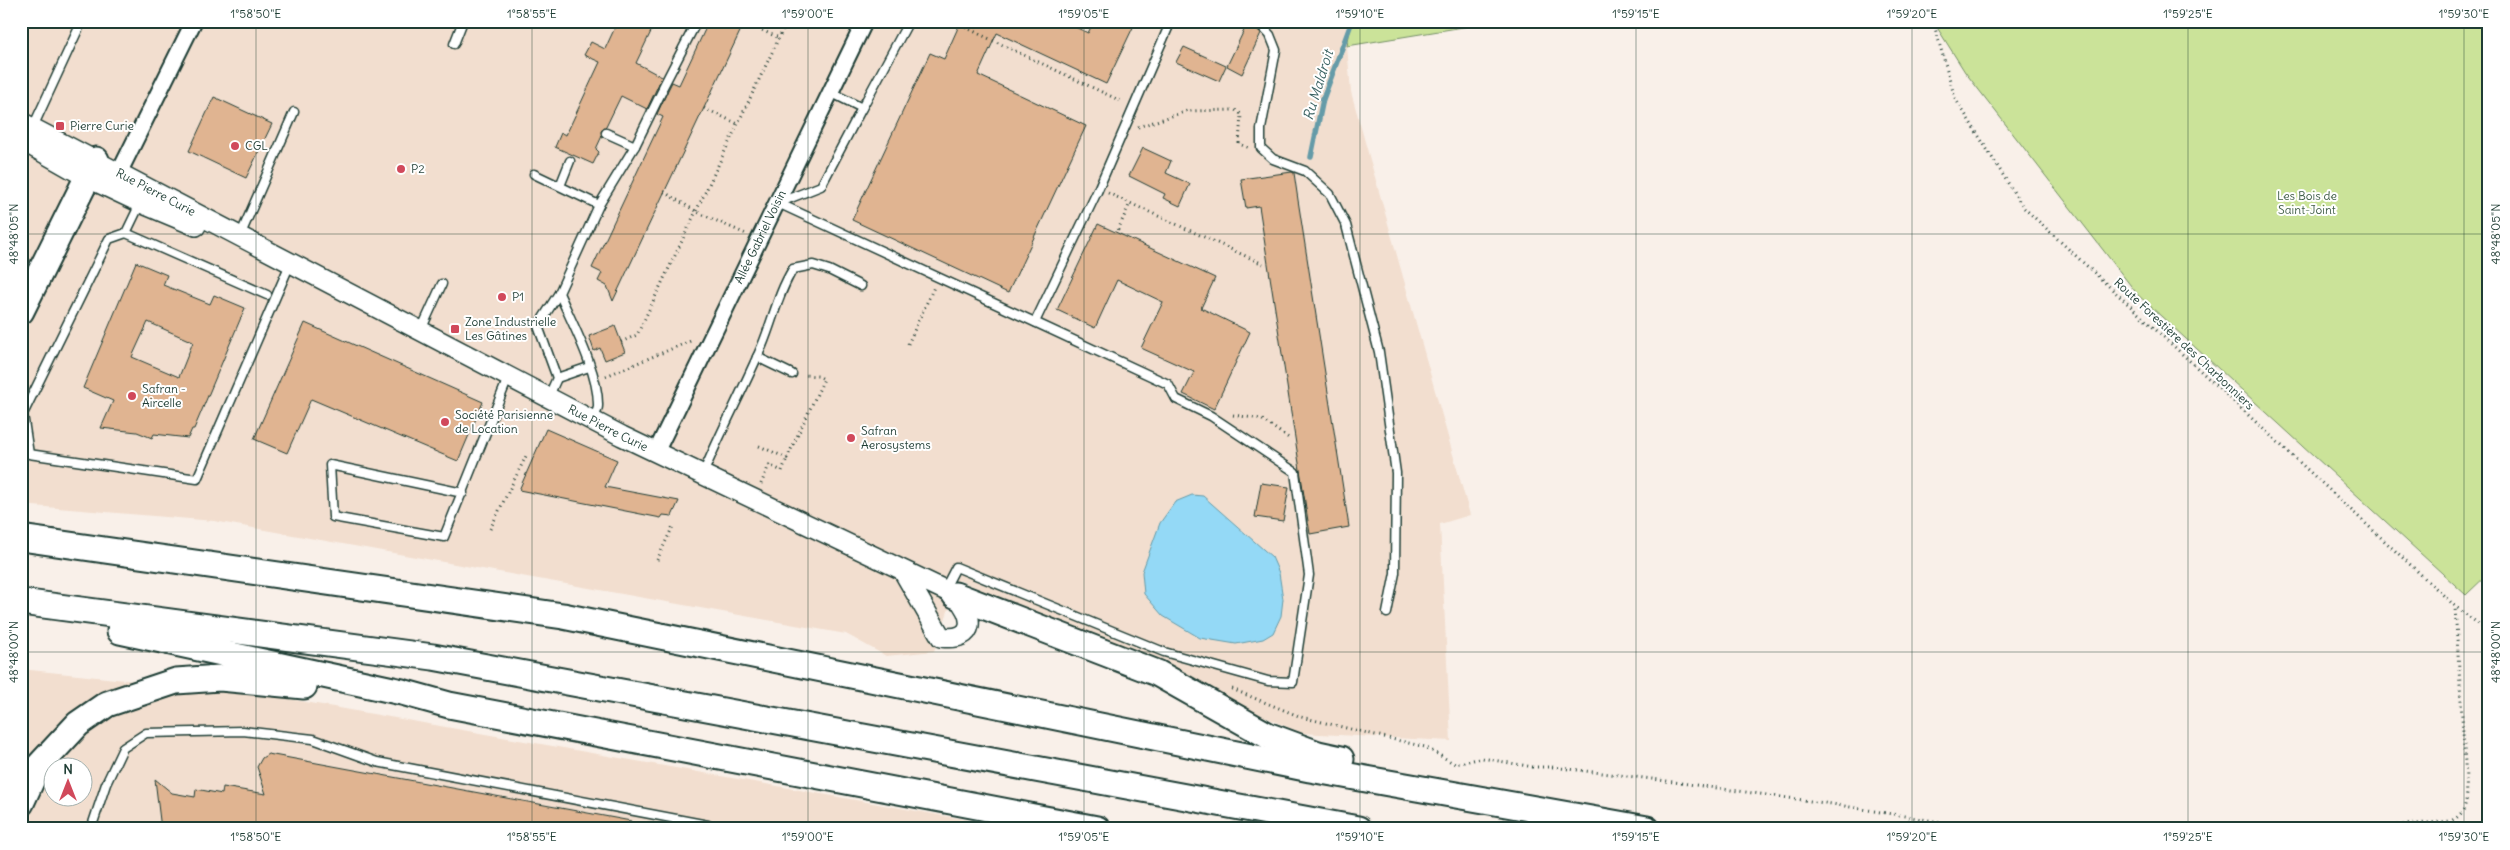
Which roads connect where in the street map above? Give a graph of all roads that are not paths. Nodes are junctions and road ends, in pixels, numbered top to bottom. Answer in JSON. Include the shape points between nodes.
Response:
{"nodes":[{"id":1,"x":82,"y":21,"type":"edge"},
{"id":2,"x":194,"y":21,"type":"edge"},
{"id":3,"x":463,"y":21,"type":"edge"},
{"id":4,"x":697,"y":21,"type":"edge"},
{"id":5,"x":865,"y":21,"type":"edge"},
{"id":6,"x":910,"y":21,"type":"edge"},
{"id":7,"x":1172,"y":21,"type":"edge"},
{"id":8,"x":1253,"y":21,"type":"edge"},
{"id":9,"x":454,"y":44,"type":"dead end"},
{"id":10,"x":832,"y":93,"type":"junction"},
{"id":11,"x":862,"y":108,"type":"junction"},
{"id":12,"x":294,"y":112,"type":"dead end"},
{"id":13,"x":25,"y":132,"type":"edge"},
{"id":14,"x":606,"y":133,"type":"dead end"},
{"id":15,"x":635,"y":146,"type":"junction"},
{"id":16,"x":570,"y":161,"type":"dead end"},
{"id":17,"x":91,"y":168,"type":"junction"},
{"id":18,"x":534,"y":174,"type":"dead end"},
{"id":19,"x":115,"y":181,"type":"junction"},
{"id":20,"x":560,"y":186,"type":"junction"},
{"id":21,"x":144,"y":196,"type":"junction"},
{"id":22,"x":778,"y":203,"type":"junction"},
{"id":23,"x":600,"y":205,"type":"junction"},
{"id":24,"x":126,"y":233,"type":"junction"},
{"id":25,"x":239,"y":237,"type":"junction"},
{"id":26,"x":290,"y":264,"type":"junction"},
{"id":27,"x":442,"y":284,"type":"dead end"},
{"id":28,"x":861,"y":286,"type":"dead end"},
{"id":29,"x":559,"y":292,"type":"junction"},
{"id":30,"x":267,"y":295,"type":"dead end"},
{"id":31,"x":21,"y":310,"type":"edge"},
{"id":32,"x":1035,"y":322,"type":"junction"},
{"id":33,"x":420,"y":332,"type":"junction"},
{"id":34,"x":757,"y":357,"type":"junction"},
{"id":35,"x":589,"y":367,"type":"junction"},
{"id":36,"x":792,"y":374,"type":"road end"},
{"id":37,"x":508,"y":378,"type":"junction"},
{"id":38,"x":557,"y":378,"type":"junction"},
{"id":39,"x":548,"y":398,"type":"junction"},
{"id":40,"x":592,"y":420,"type":"junction"},
{"id":41,"x":656,"y":452,"type":"junction"},
{"id":42,"x":703,"y":474,"type":"junction"},
{"id":43,"x":463,"y":493,"type":"junction"},
{"id":44,"x":21,"y":538,"type":"edge"},
{"id":45,"x":903,"y":571,"type":"junction"},
{"id":46,"x":950,"y":592,"type":"junction"},
{"id":47,"x":21,"y":602,"type":"edge"},
{"id":48,"x":1386,"y":613,"type":"dead end"},
{"id":49,"x":21,"y":615,"type":"edge"},
{"id":50,"x":449,"y":705,"type":"junction"},
{"id":51,"x":1404,"y":786,"type":"junction"},
{"id":52,"x":21,"y":803,"type":"edge"},
{"id":53,"x":91,"y":829,"type":"edge"},
{"id":54,"x":711,"y":829,"type":"edge"},
{"id":55,"x":1097,"y":829,"type":"edge"},
{"id":56,"x":1358,"y":829,"type":"edge"},
{"id":57,"x":1647,"y":829,"type":"edge"}],
"edges":[{"from":1,"to":13,"type":"lane"},
{"from":2,"to":19,"type":"street"},
{"from":3,"to":9,"type":"lane"},
{"from":4,"to":15,"type":"lane"},
{"from":5,"to":10,"type":"street","name":"Allée Gabriel Voisin"},
{"from":6,"to":11,"type":"lane"},
{"from":7,"to":32,"type":"lane","via":[[1099,188]]},
{"from":8,"to":48,"type":"lane","via":[[1270,35],[1276,50],[1261,129],[1261,148],[1273,159],[1305,171],[1330,194],[1346,225],[1379,352],[1396,473],[1395,572]]},
{"from":10,"to":11,"type":"lane"},
{"from":10,"to":22,"type":"street","name":"Allée Gabriel Voisin"},
{"from":11,"to":22,"type":"lane","via":[[821,186]]},
{"from":12,"to":25,"type":"lane"},
{"from":13,"to":17,"type":"street","name":"Rue Pierre Curie"},
{"from":14,"to":15,"type":"lane"},
{"from":15,"to":23,"type":"lane"},
{"from":16,"to":20,"type":"lane"},
{"from":17,"to":19,"type":"street","name":"Rue Pierre Curie"},
{"from":17,"to":31,"type":"highway"},
{"from":18,"to":20,"type":"lane"},
{"from":19,"to":21,"type":"street","name":"Rue Pierre Curie"},
{"from":20,"to":23,"type":"lane"},
{"from":21,"to":24,"type":"lane"},
{"from":21,"to":25,"type":"street","name":"Rue Pierre Curie"},
{"from":21,"to":26,"type":"street","name":"Rue Pierre Curie"},
{"from":22,"to":32,"type":"lane"},
{"from":22,"to":41,"type":"street","name":"Allée Gabriel Voisin"},
{"from":23,"to":29,"type":"lane"},
{"from":24,"to":26,"type":"lane","via":[[109,239],[23,414],[29,454],[197,479]]},
{"from":24,"to":30,"type":"lane"},
{"from":25,"to":26,"type":"street","name":"Rue Pierre Curie"},
{"from":26,"to":33,"type":"street","name":"Rue Pierre Curie"},
{"from":27,"to":33,"type":"lane"},
{"from":28,"to":34,"type":"lane","via":[[813,265],[793,269],[782,286]]},
{"from":29,"to":35,"type":"lane"},
{"from":29,"to":38,"type":"lane","via":[[538,326]]},
{"from":32,"to":46,"type":"lane","via":[[1168,384],[1176,399],[1211,416],[1295,472],[1309,575],[1293,682],[1268,681],[1164,652],[956,567]]},
{"from":33,"to":37,"type":"street","name":"Rue Pierre Curie"},
{"from":34,"to":36,"type":"lane"},
{"from":34,"to":42,"type":"lane"},
{"from":35,"to":38,"type":"lane"},
{"from":35,"to":40,"type":"lane","via":[[598,407]]},
{"from":37,"to":39,"type":"street","name":"Rue Pierre Curie"},
{"from":37,"to":43,"type":"lane"},
{"from":38,"to":39,"type":"lane"},
{"from":39,"to":40,"type":"street","name":"Rue Pierre Curie"},
{"from":40,"to":41,"type":"street","name":"Rue Pierre Curie"},
{"from":41,"to":42,"type":"street","name":"Rue Pierre Curie"},
{"from":42,"to":45,"type":"street","name":"Rue Pierre Curie"},
{"from":43,"to":43,"type":"lane","via":[[444,537],[334,518],[330,465]]},
{"from":44,"to":51,"type":"highway","via":[[563,616]]},
{"from":45,"to":46,"type":"street","name":"Rue Pierre Curie"},
{"from":45,"to":46,"type":"street","name":"Rue Pierre Curie","via":[[941,637],[952,638],[961,636],[971,617],[965,605]]},
{"from":46,"to":51,"type":"highway","via":[[1157,673],[1267,735],[1318,754],[1376,766]]},
{"from":47,"to":56,"type":"highway","via":[[433,657]]},
{"from":49,"to":50,"type":"highway","via":[[104,627]]},
{"from":50,"to":52,"type":"highway","via":[[401,702],[271,681],[220,678],[176,681],[107,704],[78,724],[37,768]]},
{"from":50,"to":55,"type":"highway"},
{"from":51,"to":57,"type":"highway"},
{"from":53,"to":54,"type":"lane","via":[[106,784],[123,748],[146,732],[242,731],[313,739],[377,762],[708,825]]}]}
